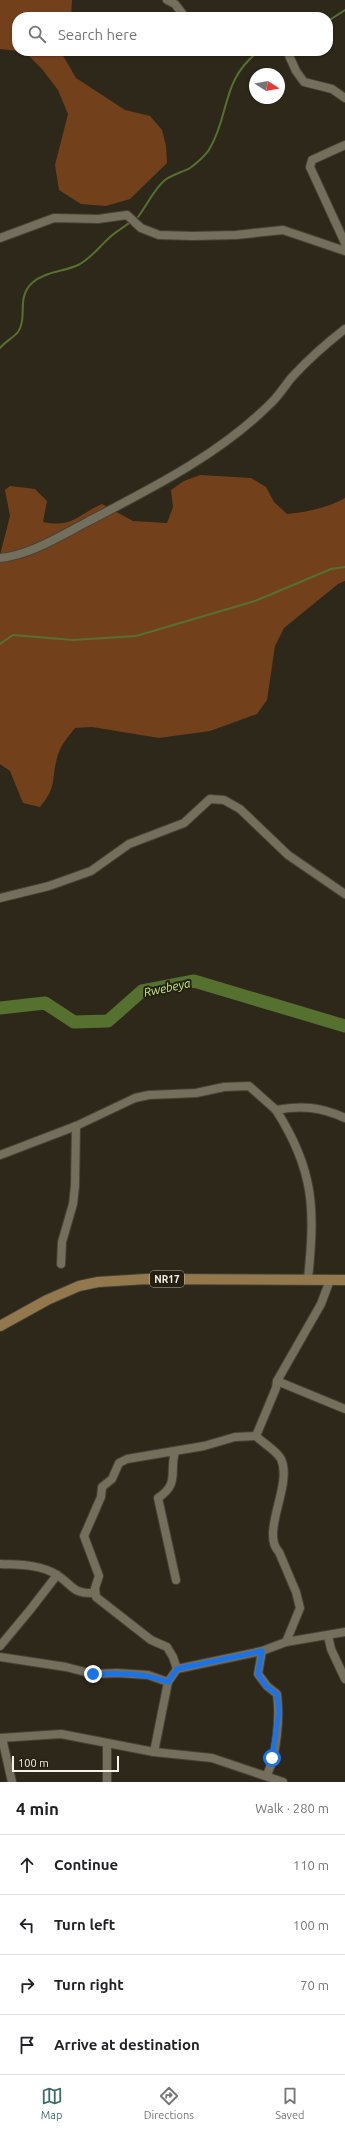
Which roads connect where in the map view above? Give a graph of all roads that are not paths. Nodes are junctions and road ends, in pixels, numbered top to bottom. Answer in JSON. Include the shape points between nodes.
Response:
{"nodes":[{"id":1,"x":167,"y":0,"type":"edge"},
{"id":2,"x":181,"y":12,"type":"edge"},
{"id":3,"x":289,"y":56,"type":"edge"},
{"id":4,"x":345,"y":98,"type":"edge"},
{"id":5,"x":345,"y":145,"type":"edge"},
{"id":6,"x":0,"y":238,"type":"edge"},
{"id":7,"x":345,"y":243,"type":"edge"},
{"id":8,"x":345,"y":251,"type":"edge"},
{"id":9,"x":345,"y":329,"type":"edge"},
{"id":10,"x":0,"y":558,"type":"edge"},
{"id":11,"x":345,"y":894,"type":"edge"},
{"id":12,"x":0,"y":898,"type":"edge"},
{"id":13,"x":276,"y":1110,"type":"junction"},
{"id":14,"x":345,"y":1118,"type":"edge"},
{"id":15,"x":76,"y":1126,"type":"junction"},
{"id":16,"x":0,"y":1155,"type":"edge"},
{"id":17,"x":61,"y":1264,"type":"dead end"},
{"id":18,"x":308,"y":1279,"type":"junction"},
{"id":19,"x":330,"y":1280,"type":"junction"},
{"id":20,"x":345,"y":1280,"type":"edge"},
{"id":21,"x":0,"y":1326,"type":"edge"},
{"id":22,"x":277,"y":1381,"type":"junction"},
{"id":23,"x":345,"y":1409,"type":"edge"},
{"id":24,"x":256,"y":1436,"type":"junction"},
{"id":25,"x":174,"y":1452,"type":"junction"},
{"id":26,"x":0,"y":1564,"type":"edge"},
{"id":27,"x":57,"y":1575,"type":"junction"},
{"id":28,"x":176,"y":1580,"type":"dead end"},
{"id":29,"x":94,"y":1593,"type":"junction"},
{"id":30,"x":345,"y":1632,"type":"edge"},
{"id":31,"x":328,"y":1636,"type":"junction"},
{"id":32,"x":286,"y":1642,"type":"junction"},
{"id":33,"x":0,"y":1646,"type":"edge"},
{"id":34,"x":262,"y":1651,"type":"junction"},
{"id":35,"x":0,"y":1657,"type":"edge"},
{"id":36,"x":177,"y":1669,"type":"junction"},
{"id":37,"x":345,"y":1679,"type":"edge"},
{"id":38,"x":168,"y":1682,"type":"junction"},
{"id":39,"x":1,"y":1738,"type":"edge"},
{"id":40,"x":107,"y":1743,"type":"junction"},
{"id":41,"x":154,"y":1752,"type":"junction"},
{"id":42,"x":267,"y":1775,"type":"junction"},
{"id":43,"x":12,"y":1782,"type":"edge"},
{"id":44,"x":107,"y":1782,"type":"edge"},
{"id":45,"x":284,"y":1782,"type":"edge"}],
"edges":[{"from":1,"to":2,"type":"street","via":[[175,4]]},
{"from":3,"to":4,"type":"street","via":[[304,82],[332,89]]},
{"from":5,"to":7,"type":"street","via":[[312,160],[310,167]]},
{"from":6,"to":8,"type":"street","via":[[54,218],[98,219],[127,215],[141,228],[159,235],[222,236],[283,230]]},
{"from":9,"to":10,"type":"street","via":[[294,376],[270,404],[228,440],[202,458],[50,541]]},
{"from":11,"to":12,"type":"street","via":[[288,855],[240,809],[224,800],[210,799],[184,823],[129,844],[91,871]]},
{"from":13,"to":14,"type":"street","via":[[297,1106],[318,1109]]},
{"from":13,"to":15,"type":"street","via":[[249,1086],[224,1087],[196,1093],[135,1098]]},
{"from":13,"to":18,"type":"street","via":[[293,1136],[311,1196],[313,1230]]},
{"from":15,"to":16,"type":"street"},
{"from":15,"to":17,"type":"street","via":[[75,1186],[73,1204],[62,1242]]},
{"from":18,"to":19,"type":"main road","number":"NR17"},
{"from":18,"to":21,"type":"main road","number":"NR17","via":[[146,1279],[98,1282],[79,1286],[47,1300]]},
{"from":19,"to":20,"type":"main road","number":"NR17"},
{"from":19,"to":22,"type":"street","via":[[322,1304]]},
{"from":22,"to":23,"type":"street"},
{"from":22,"to":24,"type":"street"},
{"from":24,"to":25,"type":"street","via":[[235,1437]]},
{"from":24,"to":32,"type":"street","via":[[281,1459],[285,1479],[273,1528],[276,1548],[296,1592],[300,1608]]},
{"from":25,"to":28,"type":"street","via":[[172,1484],[170,1489],[158,1498]]},
{"from":25,"to":29,"type":"street","via":[[118,1463],[112,1479],[102,1487],[101,1497],[84,1536],[99,1576]]},
{"from":26,"to":27,"type":"street","via":[[35,1566]]},
{"from":27,"to":29,"type":"street","via":[[74,1590]]},
{"from":27,"to":33,"type":"street"},
{"from":29,"to":36,"type":"street","via":[[132,1626],[151,1640],[167,1647],[174,1657]]},
{"from":30,"to":31,"type":"street"},
{"from":31,"to":32,"type":"street"},
{"from":31,"to":37,"type":"street"},
{"from":32,"to":34,"type":"street"},
{"from":34,"to":36,"type":"street"},
{"from":34,"to":42,"type":"street","via":[[258,1674],[266,1686],[277,1694],[279,1712],[271,1766]]},
{"from":35,"to":38,"type":"street","via":[[66,1667],[93,1674],[148,1675]]},
{"from":36,"to":38,"type":"street"},
{"from":38,"to":41,"type":"street"},
{"from":39,"to":40,"type":"street","via":[[61,1734]]},
{"from":39,"to":43,"type":"street"},
{"from":40,"to":41,"type":"street"},
{"from":40,"to":44,"type":"street"},
{"from":41,"to":42,"type":"street","via":[[212,1758]]},
{"from":42,"to":45,"type":"street"}]}
